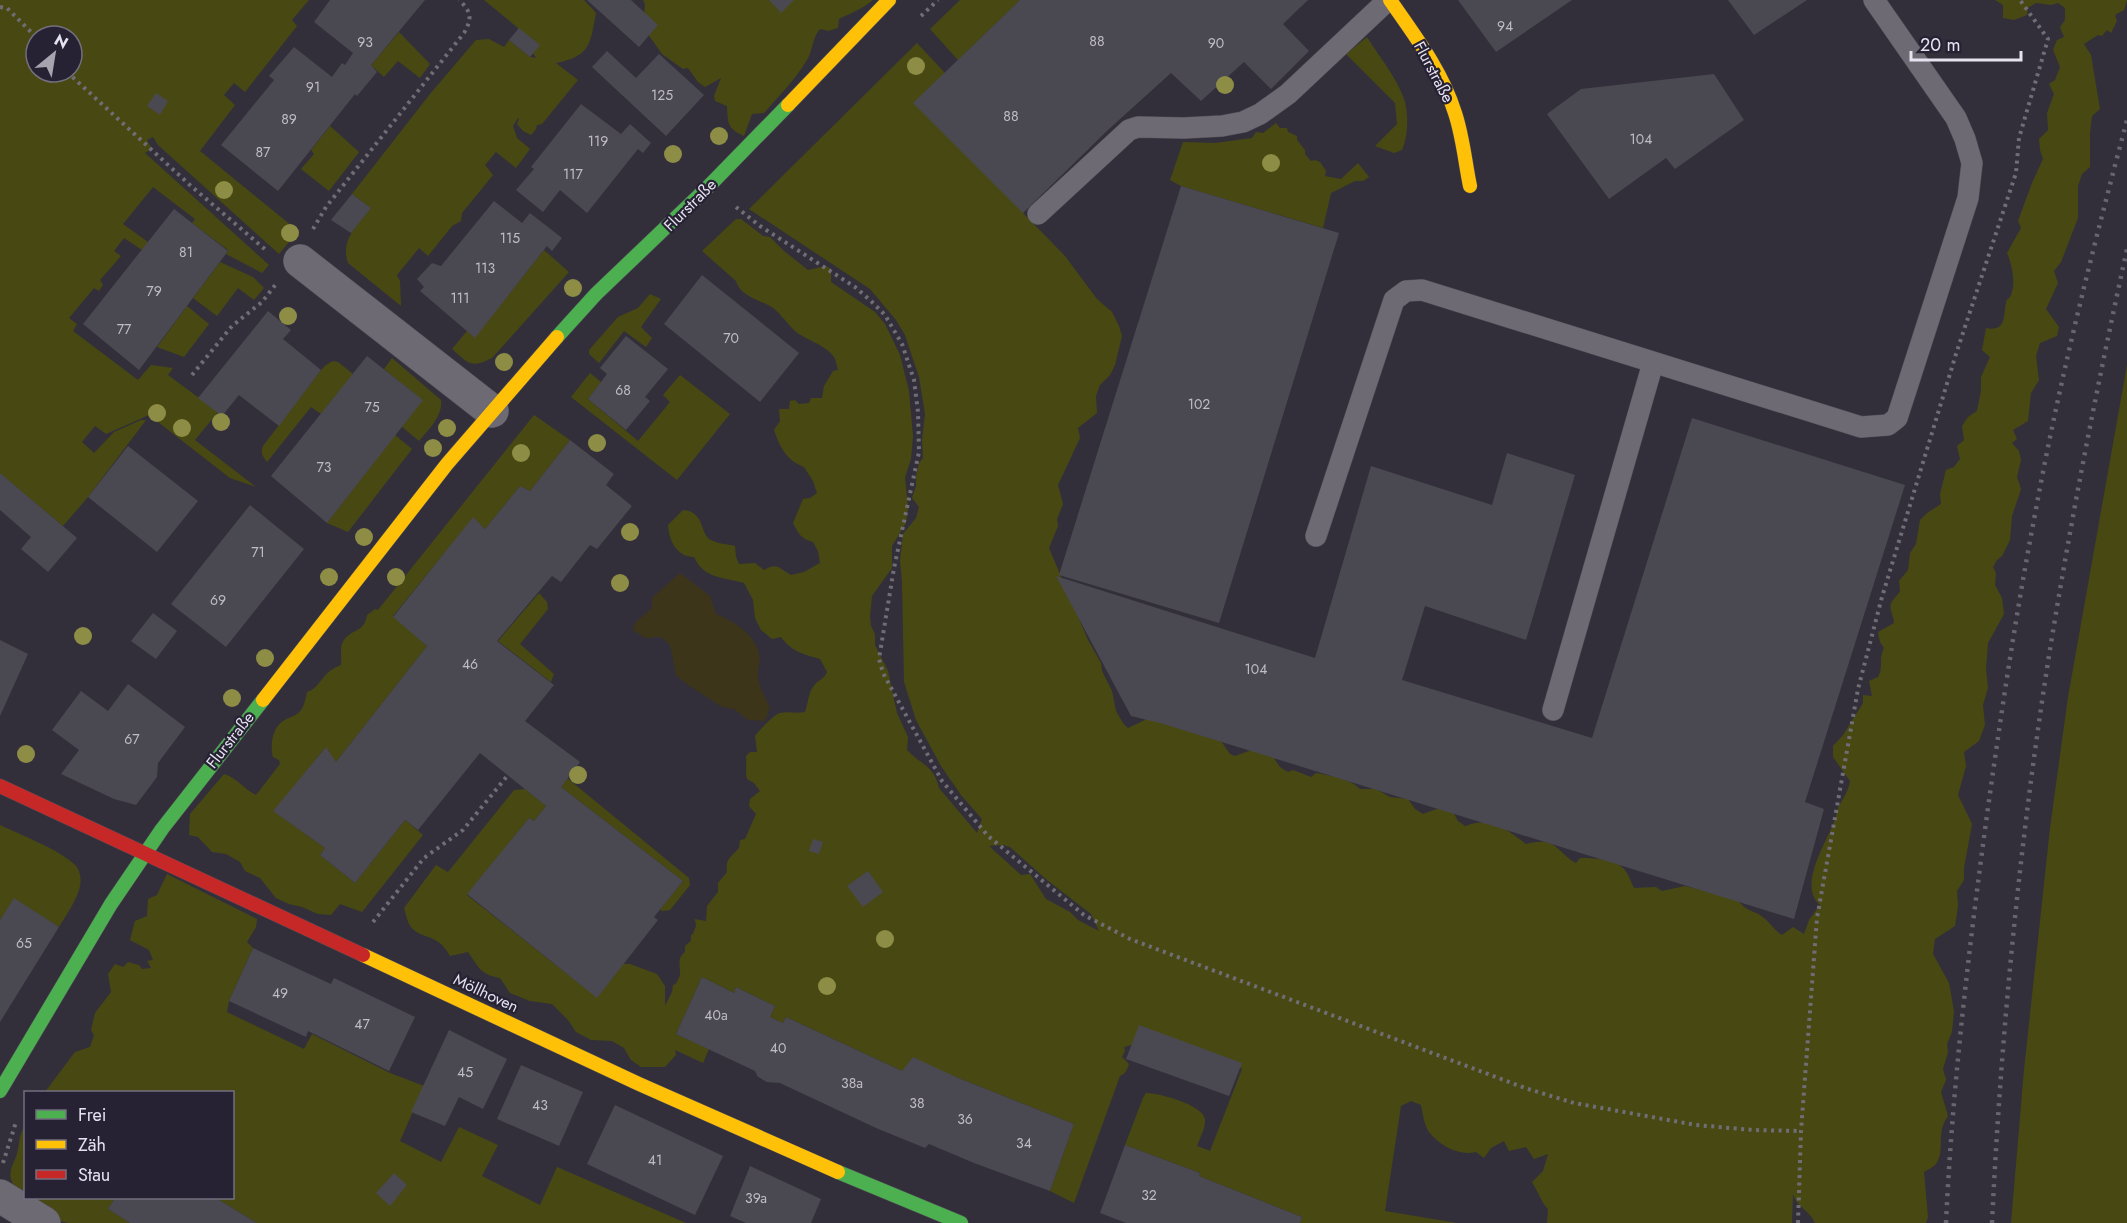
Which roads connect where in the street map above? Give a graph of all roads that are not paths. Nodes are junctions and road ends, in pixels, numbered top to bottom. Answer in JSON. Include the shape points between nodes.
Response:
{"nodes":[{"id":1,"x":890,"y":0,"type":"edge"},
{"id":2,"x":1389,"y":0,"type":"edge"},
{"id":3,"x":1875,"y":0,"type":"edge"},
{"id":4,"x":1470,"y":186,"type":"dead end"},
{"id":5,"x":1038,"y":214,"type":"dead end"},
{"id":6,"x":300,"y":261,"type":"road end"},
{"id":7,"x":1653,"y":363,"type":"junction"},
{"id":8,"x":492,"y":411,"type":"junction"},
{"id":9,"x":1316,"y":536,"type":"dead end"},
{"id":10,"x":1553,"y":710,"type":"dead end"},
{"id":11,"x":0,"y":786,"type":"edge"},
{"id":12,"x":145,"y":853,"type":"junction"},
{"id":13,"x":0,"y":1091,"type":"edge"},
{"id":14,"x":0,"y":1196,"type":"edge"},
{"id":15,"x":44,"y":1223,"type":"edge"},
{"id":16,"x":961,"y":1223,"type":"edge"}],
"edges":[{"from":1,"to":8,"type":"street","name":"Flurstraße","via":[[708,187],[596,294]]},
{"from":2,"to":4,"type":"street","name":"Flurstraße","via":[[1437,70],[1448,93]]},
{"from":2,"to":5,"type":"lane","via":[[1288,94],[1260,114],[1222,126],[1129,129]]},
{"from":3,"to":7,"type":"lane","via":[[1956,118],[1972,163],[1958,234],[1897,418],[1888,425],[1861,427]]},
{"from":6,"to":8,"type":"street"},
{"from":7,"to":9,"type":"lane","via":[[1422,290],[1406,291],[1394,300]]},
{"from":7,"to":10,"type":"lane"},
{"from":8,"to":12,"type":"street","name":"Flurstraße","via":[[192,788]]},
{"from":11,"to":12,"type":"street","name":"Möllhoven"},
{"from":12,"to":13,"type":"street","name":"Flurstraße"},
{"from":12,"to":16,"type":"street","name":"Möllhoven","via":[[639,1084]]},
{"from":14,"to":15,"type":"street"}]}
